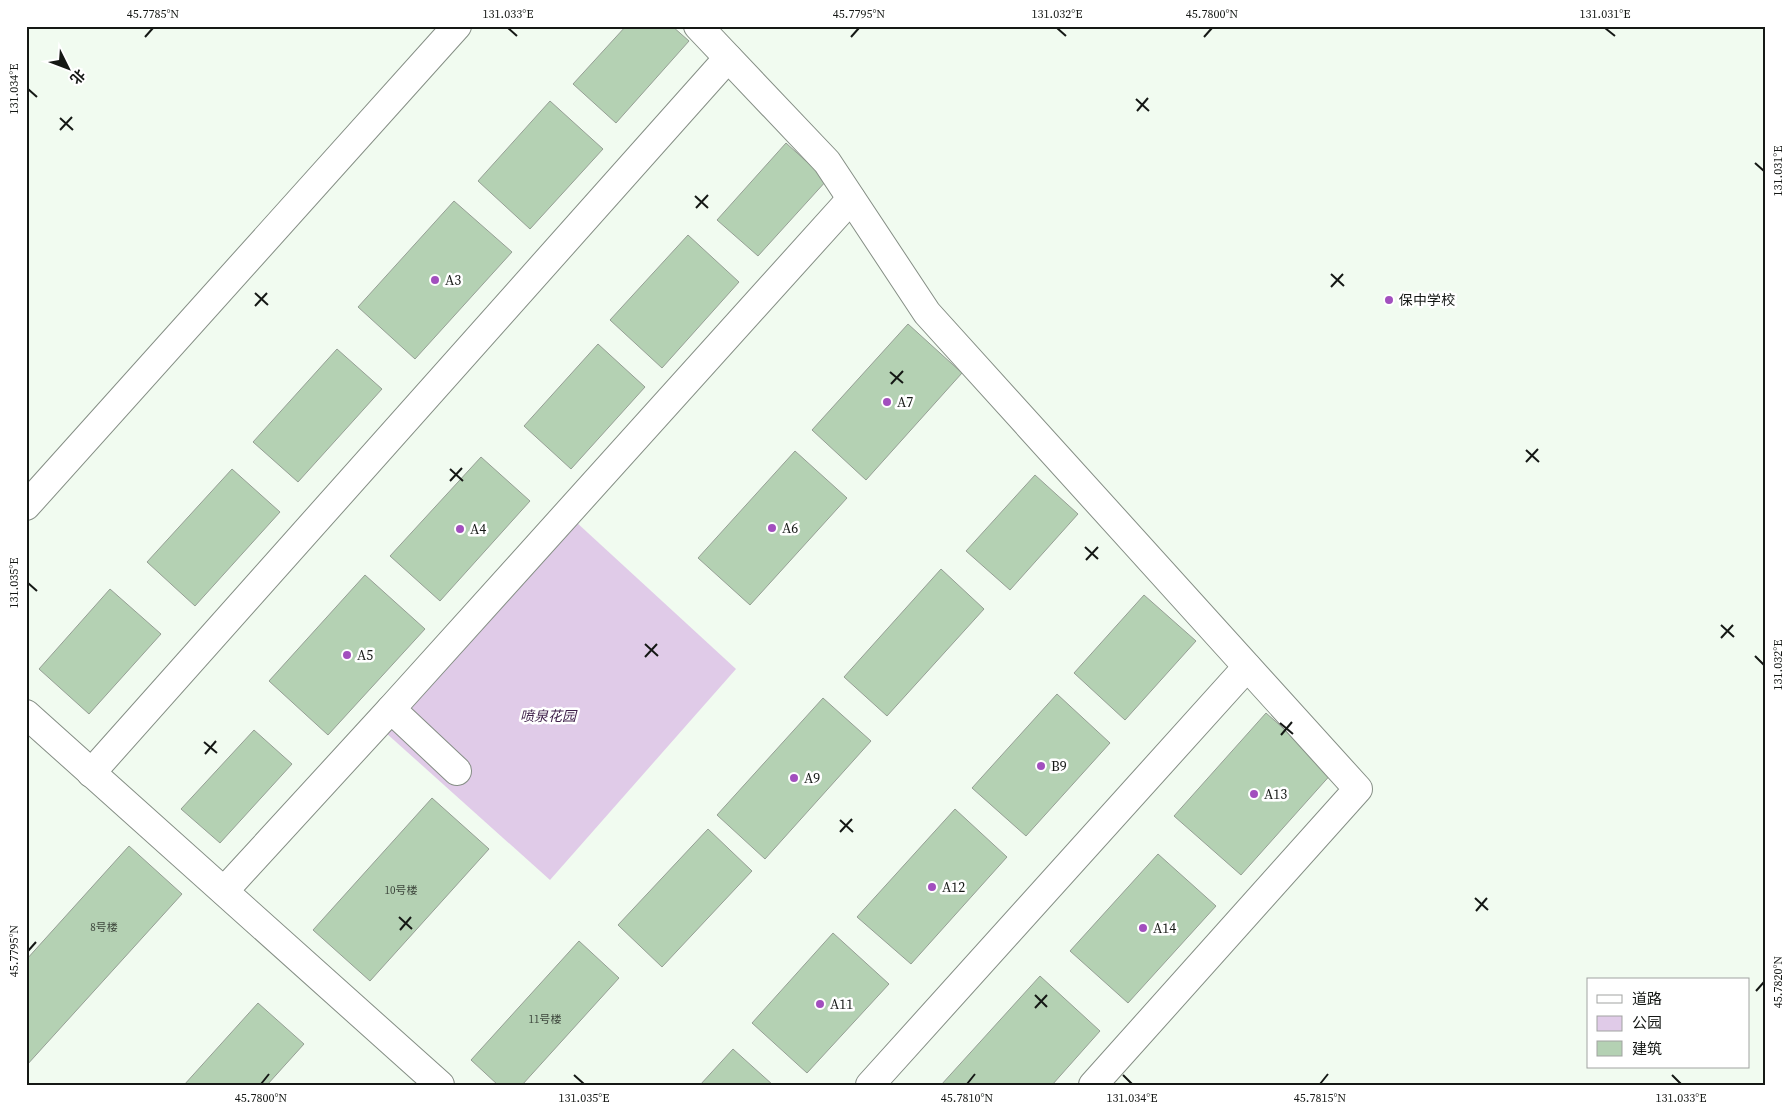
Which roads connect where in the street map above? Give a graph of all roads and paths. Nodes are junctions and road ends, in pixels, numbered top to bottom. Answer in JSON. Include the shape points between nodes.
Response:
{"nodes":[{"id":1,"x":457,"y":26,"type":"edge"},
{"id":2,"x":698,"y":26,"type":"edge"},
{"id":3,"x":728,"y":58,"type":"junction"},
{"id":4,"x":851,"y":199,"type":"junction"},
{"id":5,"x":26,"y":506,"type":"edge"},
{"id":6,"x":1247,"y":667,"type":"junction"},
{"id":7,"x":391,"y":709,"type":"junction"},
{"id":8,"x":26,"y":714,"type":"edge"},
{"id":9,"x":457,"y":771,"type":"dead end"},
{"id":10,"x":91,"y":773,"type":"junction"},
{"id":11,"x":224,"y":891,"type":"junction"},
{"id":12,"x":440,"y":1085,"type":"edge"},
{"id":13,"x":870,"y":1085,"type":"edge"},
{"id":14,"x":1093,"y":1085,"type":"edge"}],
"edges":[{"from":1,"to":5,"type":"street"},
{"from":2,"to":3,"type":"street"},
{"from":3,"to":4,"type":"street","via":[[827,162]]},
{"from":3,"to":10,"type":"street"},
{"from":4,"to":6,"type":"street","via":[[927,313]]},
{"from":4,"to":7,"type":"street"},
{"from":6,"to":13,"type":"street"},
{"from":6,"to":14,"type":"street","via":[[1358,789]]},
{"from":7,"to":9,"type":"street"},
{"from":7,"to":11,"type":"street"},
{"from":8,"to":10,"type":"street"},
{"from":10,"to":11,"type":"street"},
{"from":11,"to":12,"type":"street"}]}
